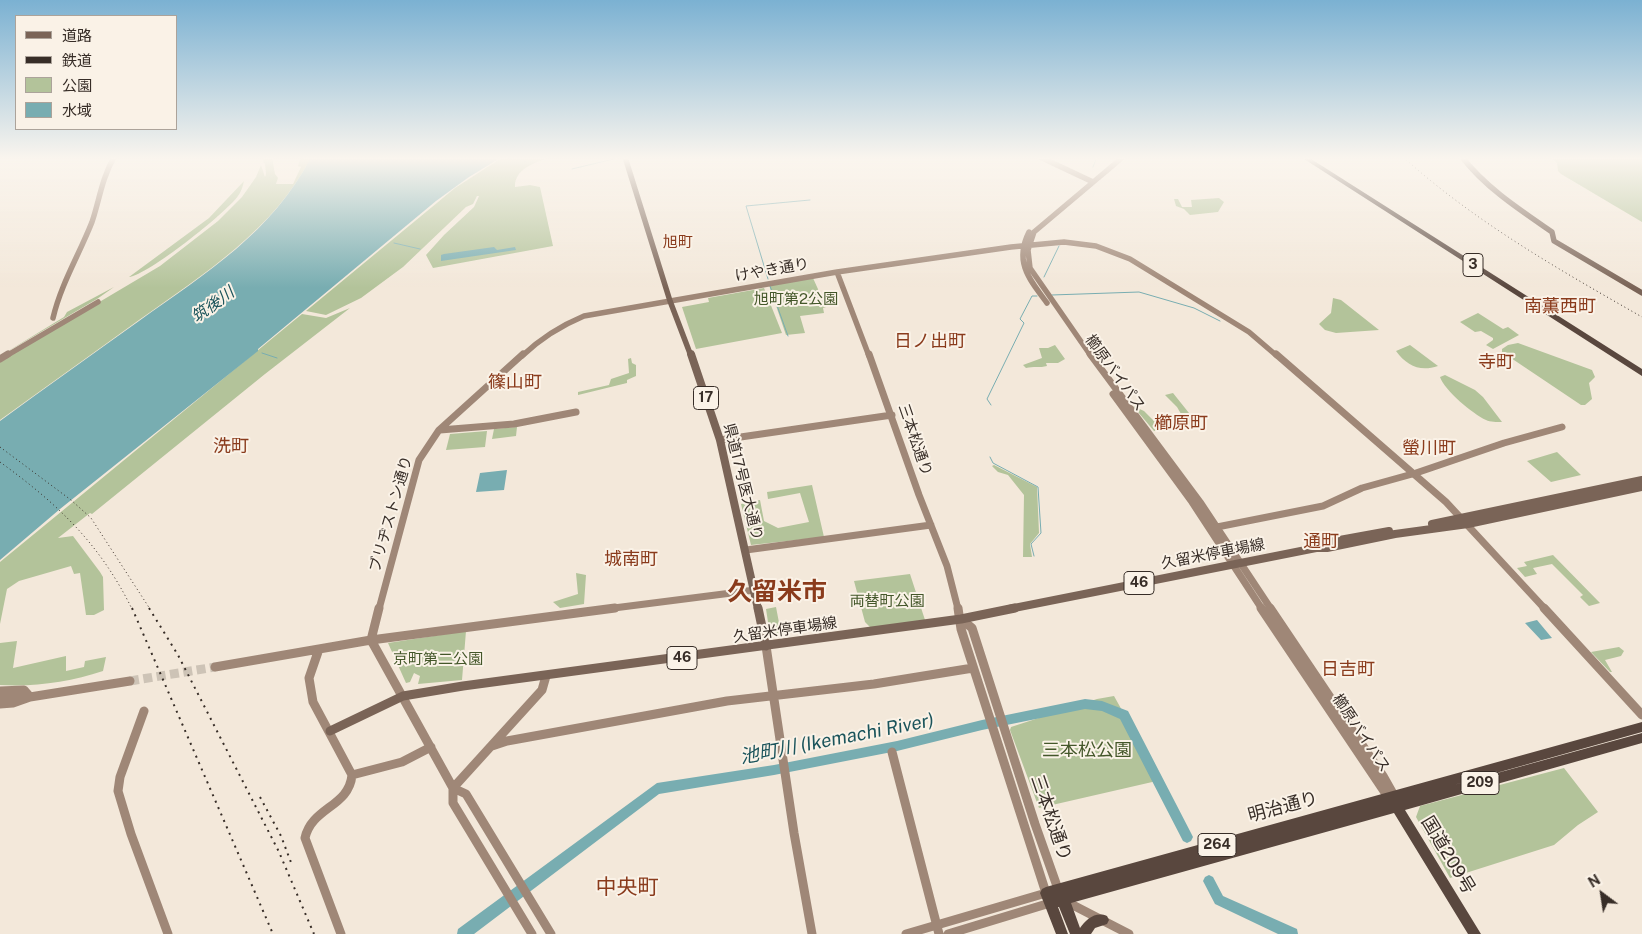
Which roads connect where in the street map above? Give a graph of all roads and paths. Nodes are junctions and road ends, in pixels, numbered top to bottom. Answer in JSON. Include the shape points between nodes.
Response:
{"nodes":[{"id":1,"x":97,"y":201,"type":"edge"},
{"id":2,"x":638,"y":201,"type":"edge"},
{"id":3,"x":1065,"y":201,"type":"edge"},
{"id":4,"x":1372,"y":201,"type":"edge"},
{"id":5,"x":1508,"y":201,"type":"edge"},
{"id":6,"x":1025,"y":245,"type":"junction"},
{"id":7,"x":837,"y":272,"type":"junction"},
{"id":8,"x":1642,"y":293,"type":"edge"},
{"id":9,"x":670,"y":301,"type":"junction"},
{"id":10,"x":98,"y":302,"type":"dead end"},
{"id":11,"x":53,"y":318,"type":"dead end"},
{"id":12,"x":530,"y":350,"type":"joint"},
{"id":13,"x":0,"y":359,"type":"edge"},
{"id":14,"x":1642,"y":373,"type":"edge"},
{"id":15,"x":576,"y":412,"type":"dead end"},
{"id":16,"x":892,"y":415,"type":"junction"},
{"id":17,"x":1562,"y":427,"type":"dead end"},
{"id":18,"x":439,"y":430,"type":"junction"},
{"id":19,"x":720,"y":440,"type":"junction"},
{"id":20,"x":1416,"y":473,"type":"junction"},
{"id":21,"x":1642,"y":480,"type":"edge"},
{"id":22,"x":1642,"y":487,"type":"edge"},
{"id":23,"x":1466,"y":521,"type":"junction"},
{"id":24,"x":931,"y":525,"type":"junction"},
{"id":25,"x":1212,"y":528,"type":"junction"},
{"id":26,"x":746,"y":550,"type":"junction"},
{"id":27,"x":1236,"y":564,"type":"junction"},
{"id":28,"x":755,"y":590,"type":"junction"},
{"id":29,"x":961,"y":619,"type":"junction"},
{"id":30,"x":371,"y":640,"type":"junction"},
{"id":31,"x":766,"y":646,"type":"junction"},
{"id":32,"x":319,"y":648,"type":"junction"},
{"id":33,"x":215,"y":667,"type":"tunnel mouth"},
{"id":34,"x":973,"y":668,"type":"junction"},
{"id":35,"x":546,"y":676,"type":"junction"},
{"id":36,"x":130,"y":681,"type":"tunnel mouth"},
{"id":37,"x":0,"y":691,"type":"edge"},
{"id":38,"x":403,"y":696,"type":"junction"},
{"id":39,"x":0,"y":697,"type":"edge"},
{"id":40,"x":30,"y":697,"type":"junction"},
{"id":41,"x":774,"y":697,"type":"junction"},
{"id":42,"x":0,"y":704,"type":"edge"},
{"id":43,"x":144,"y":711,"type":"dead end"},
{"id":44,"x":1642,"y":715,"type":"edge"},
{"id":45,"x":1642,"y":727,"type":"edge"},
{"id":46,"x":330,"y":731,"type":"junction"},
{"id":47,"x":1642,"y":738,"type":"edge"},
{"id":48,"x":492,"y":746,"type":"junction"},
{"id":49,"x":431,"y":747,"type":"junction"},
{"id":50,"x":892,"y":752,"type":"dead end"},
{"id":51,"x":352,"y":774,"type":"junction"},
{"id":52,"x":453,"y":788,"type":"junction"},
{"id":53,"x":1393,"y":799,"type":"junction"},
{"id":54,"x":1054,"y":896,"type":"junction"},
{"id":55,"x":1103,"y":920,"type":"junction"},
{"id":56,"x":939,"y":930,"type":"edge"},
{"id":57,"x":168,"y":934,"type":"edge"},
{"id":58,"x":341,"y":934,"type":"edge"},
{"id":59,"x":532,"y":934,"type":"edge"},
{"id":60,"x":551,"y":934,"type":"edge"},
{"id":61,"x":812,"y":934,"type":"edge"},
{"id":62,"x":906,"y":934,"type":"edge"},
{"id":63,"x":948,"y":934,"type":"edge"},
{"id":64,"x":1062,"y":934,"type":"edge"},
{"id":65,"x":1076,"y":934,"type":"edge"},
{"id":66,"x":1083,"y":934,"type":"edge"},
{"id":67,"x":1129,"y":934,"type":"edge"},
{"id":68,"x":1475,"y":934,"type":"edge"}],
"edges":[{"from":1,"to":11,"type":"street"},
{"from":2,"to":9,"type":"main road","name":"県道17号医大通り","number":"17"},
{"from":3,"to":6,"type":"street","via":[[1036,224]]},
{"from":4,"to":14,"type":"highway","number":"3"},
{"from":5,"to":8,"type":"main road","via":[[1552,232],[1554,241]]},
{"from":6,"to":7,"type":"street","name":"けやき通り"},
{"from":6,"to":20,"type":"street","name":"けやき通り","via":[[1084,243],[1130,259],[1249,332]]},
{"from":6,"to":25,"type":"street","name":"櫛原バイパス","via":[[1024,268],[1032,283]]},
{"from":7,"to":9,"type":"street","name":"けやき通り"},
{"from":7,"to":16,"type":"street","name":"三本松通り"},
{"from":9,"to":12,"type":"street","name":"けやき通り","via":[[584,316],[562,325]]},
{"from":9,"to":19,"type":"main road","name":"県道17号医大通り","number":"17"},
{"from":10,"to":13,"type":"street"},
{"from":12,"to":18,"type":"street","name":"ブリヂストン通り"},
{"from":15,"to":18,"type":"street","via":[[514,424]]},
{"from":16,"to":19,"type":"street"},
{"from":16,"to":24,"type":"street","name":"三本松通り"},
{"from":17,"to":20,"type":"street","via":[[1457,457]]},
{"from":18,"to":30,"type":"street","name":"ブリヂストン通り","via":[[419,460]]},
{"from":19,"to":26,"type":"main road","name":"県道17号医大通り","number":"17"},
{"from":20,"to":23,"type":"street","name":"けやき通り"},
{"from":20,"to":25,"type":"street","via":[[1362,488],[1323,506]]},
{"from":21,"to":23,"type":"main road","name":"久留米停車場線","number":"46"},
{"from":22,"to":23,"type":"main road","name":"久留米停車場線","number":"46"},
{"from":23,"to":27,"type":"main road","name":"久留米停車場線","number":"46"},
{"from":23,"to":44,"type":"street","name":"けやき通り"},
{"from":24,"to":26,"type":"street"},
{"from":24,"to":29,"type":"street","name":"三本松通り","via":[[947,566]]},
{"from":25,"to":27,"type":"street","name":"櫛原バイパス"},
{"from":26,"to":28,"type":"main road","name":"県道17号医大通り","number":"17"},
{"from":27,"to":29,"type":"main road","name":"久留米停車場線","number":"46"},
{"from":27,"to":53,"type":"street","name":"櫛原バイパス"},
{"from":28,"to":30,"type":"street"},
{"from":28,"to":31,"type":"main road","name":"県道17号医大通り","number":"17"},
{"from":29,"to":31,"type":"main road","name":"久留米停車場線","number":"46"},
{"from":29,"to":34,"type":"street","name":"三本松通り"},
{"from":29,"to":54,"type":"street","name":"三本松通り","via":[[972,628]]},
{"from":30,"to":32,"type":"street"},
{"from":30,"to":38,"type":"street"},
{"from":31,"to":35,"type":"main road","name":"久留米停車場線","number":"46"},
{"from":31,"to":41,"type":"street"},
{"from":32,"to":33,"type":"street"},
{"from":32,"to":46,"type":"street","via":[[309,686],[312,702]]},
{"from":34,"to":41,"type":"street"},
{"from":34,"to":54,"type":"street","name":"三本松通り"},
{"from":35,"to":38,"type":"main road","name":"久留米停車場線","number":"46"},
{"from":35,"to":48,"type":"street","via":[[542,690]]},
{"from":36,"to":40,"type":"street"},
{"from":37,"to":40,"type":"street","via":[[24,690]]},
{"from":38,"to":46,"type":"main road","number":"46"},
{"from":38,"to":49,"type":"street"},
{"from":39,"to":40,"type":"street"},
{"from":40,"to":42,"type":"street"},
{"from":41,"to":48,"type":"street","via":[[727,702]]},
{"from":41,"to":61,"type":"street"},
{"from":43,"to":57,"type":"street","via":[[118,791]]},
{"from":45,"to":53,"type":"highway","name":"明治通り","number":"209"},
{"from":46,"to":51,"type":"street"},
{"from":47,"to":53,"type":"highway","name":"明治通り","number":"209"},
{"from":48,"to":52,"type":"street"},
{"from":49,"to":51,"type":"street","via":[[402,762]]},
{"from":49,"to":52,"type":"street"},
{"from":50,"to":56,"type":"street"},
{"from":51,"to":58,"type":"street","via":[[353,782],[347,793],[319,813],[305,829],[306,845]]},
{"from":52,"to":59,"type":"street","via":[[453,803]]},
{"from":52,"to":60,"type":"street","via":[[466,794]]},
{"from":53,"to":54,"type":"highway","name":"明治通り","number":"264"},
{"from":53,"to":68,"type":"highway","name":"国道209号"},
{"from":54,"to":55,"type":"street"},
{"from":54,"to":56,"type":"street","name":"明治通り"},
{"from":54,"to":63,"type":"street","name":"明治通り"},
{"from":54,"to":64,"type":"highway"},
{"from":54,"to":65,"type":"highway"},
{"from":55,"to":66,"type":"highway","via":[[1091,923]]},
{"from":55,"to":67,"type":"street"},
{"from":56,"to":62,"type":"street","name":"明治通り"}]}
